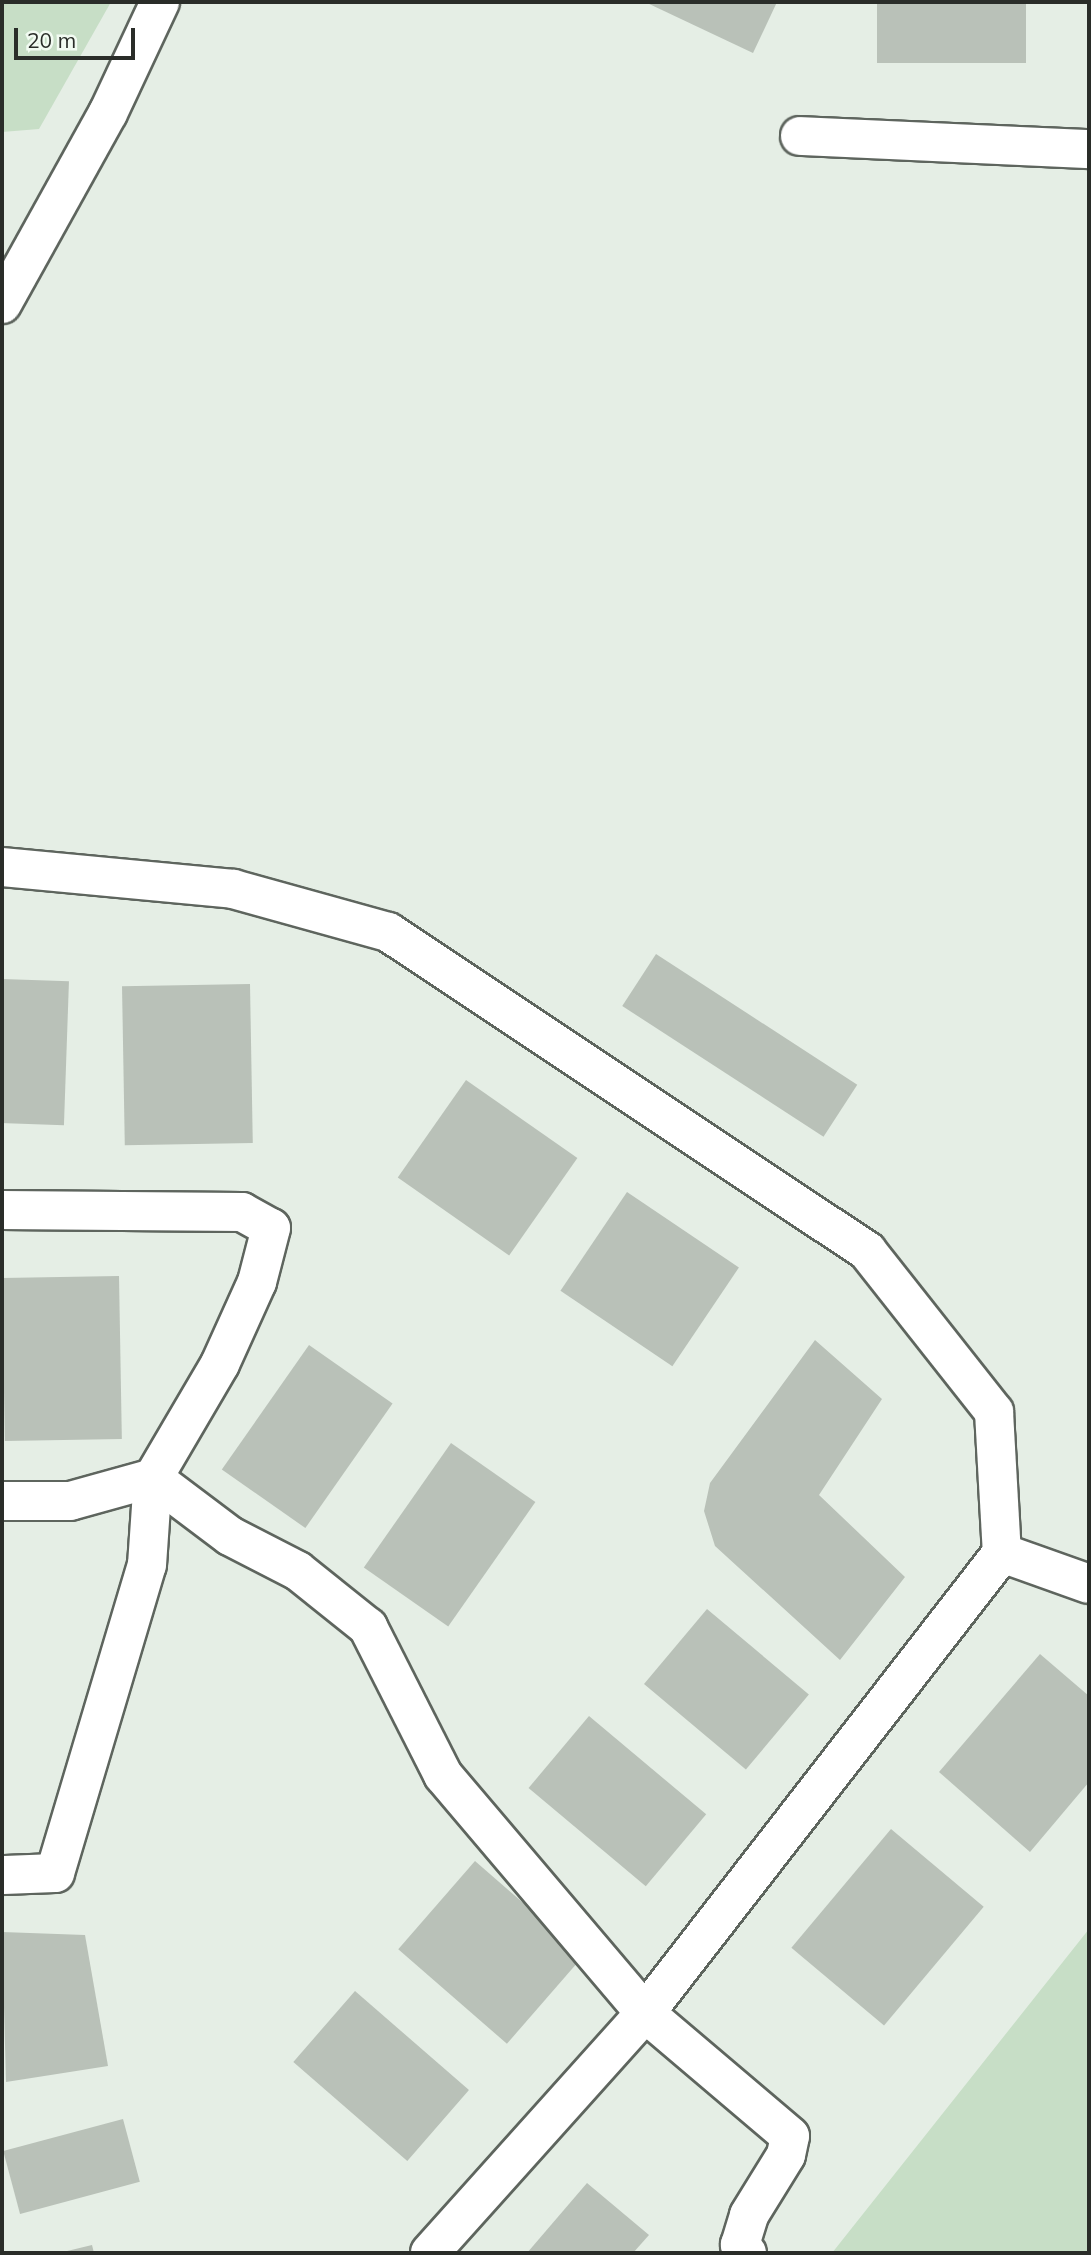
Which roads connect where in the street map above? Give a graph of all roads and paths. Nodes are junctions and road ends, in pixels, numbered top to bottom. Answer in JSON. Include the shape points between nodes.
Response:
{"nodes":[{"id":1,"x":160,"y":2,"type":"edge"},
{"id":2,"x":800,"y":136,"type":"dead end"},
{"id":3,"x":1089,"y":149,"type":"edge"},
{"id":4,"x":10,"y":258,"type":"edge"},
{"id":5,"x":2,"y":304,"type":"edge"},
{"id":6,"x":2,"y":867,"type":"edge"},
{"id":7,"x":2,"y":1210,"type":"edge"},
{"id":8,"x":153,"y":1478,"type":"junction"},
{"id":9,"x":2,"y":1500,"type":"edge"},
{"id":10,"x":1002,"y":1553,"type":"junction"},
{"id":11,"x":1089,"y":1584,"type":"edge"},
{"id":12,"x":2,"y":1875,"type":"edge"},
{"id":13,"x":645,"y":2013,"type":"junction"},
{"id":14,"x":430,"y":2253,"type":"edge"},
{"id":15,"x":747,"y":2253,"type":"edge"}],
"edges":[{"from":1,"to":4,"type":"street","via":[[107,113]]},
{"from":2,"to":3,"type":"street"},
{"from":4,"to":5,"type":"street"},
{"from":6,"to":10,"type":"street","via":[[233,888],[388,932],[867,1251],[994,1412]]},
{"from":7,"to":8,"type":"street","via":[[242,1212],[271,1228],[257,1282],[220,1364]]},
{"from":8,"to":9,"type":"street","via":[[70,1502]]},
{"from":8,"to":12,"type":"street","via":[[147,1565],[55,1873]]},
{"from":8,"to":13,"type":"street","via":[[230,1536],[298,1570],[368,1627],[443,1774]]},
{"from":10,"to":11,"type":"street"},
{"from":10,"to":13,"type":"street"},
{"from":13,"to":14,"type":"street"},
{"from":13,"to":15,"type":"street","via":[[790,2136],[786,2155],[748,2215],[740,2245]]}]}
